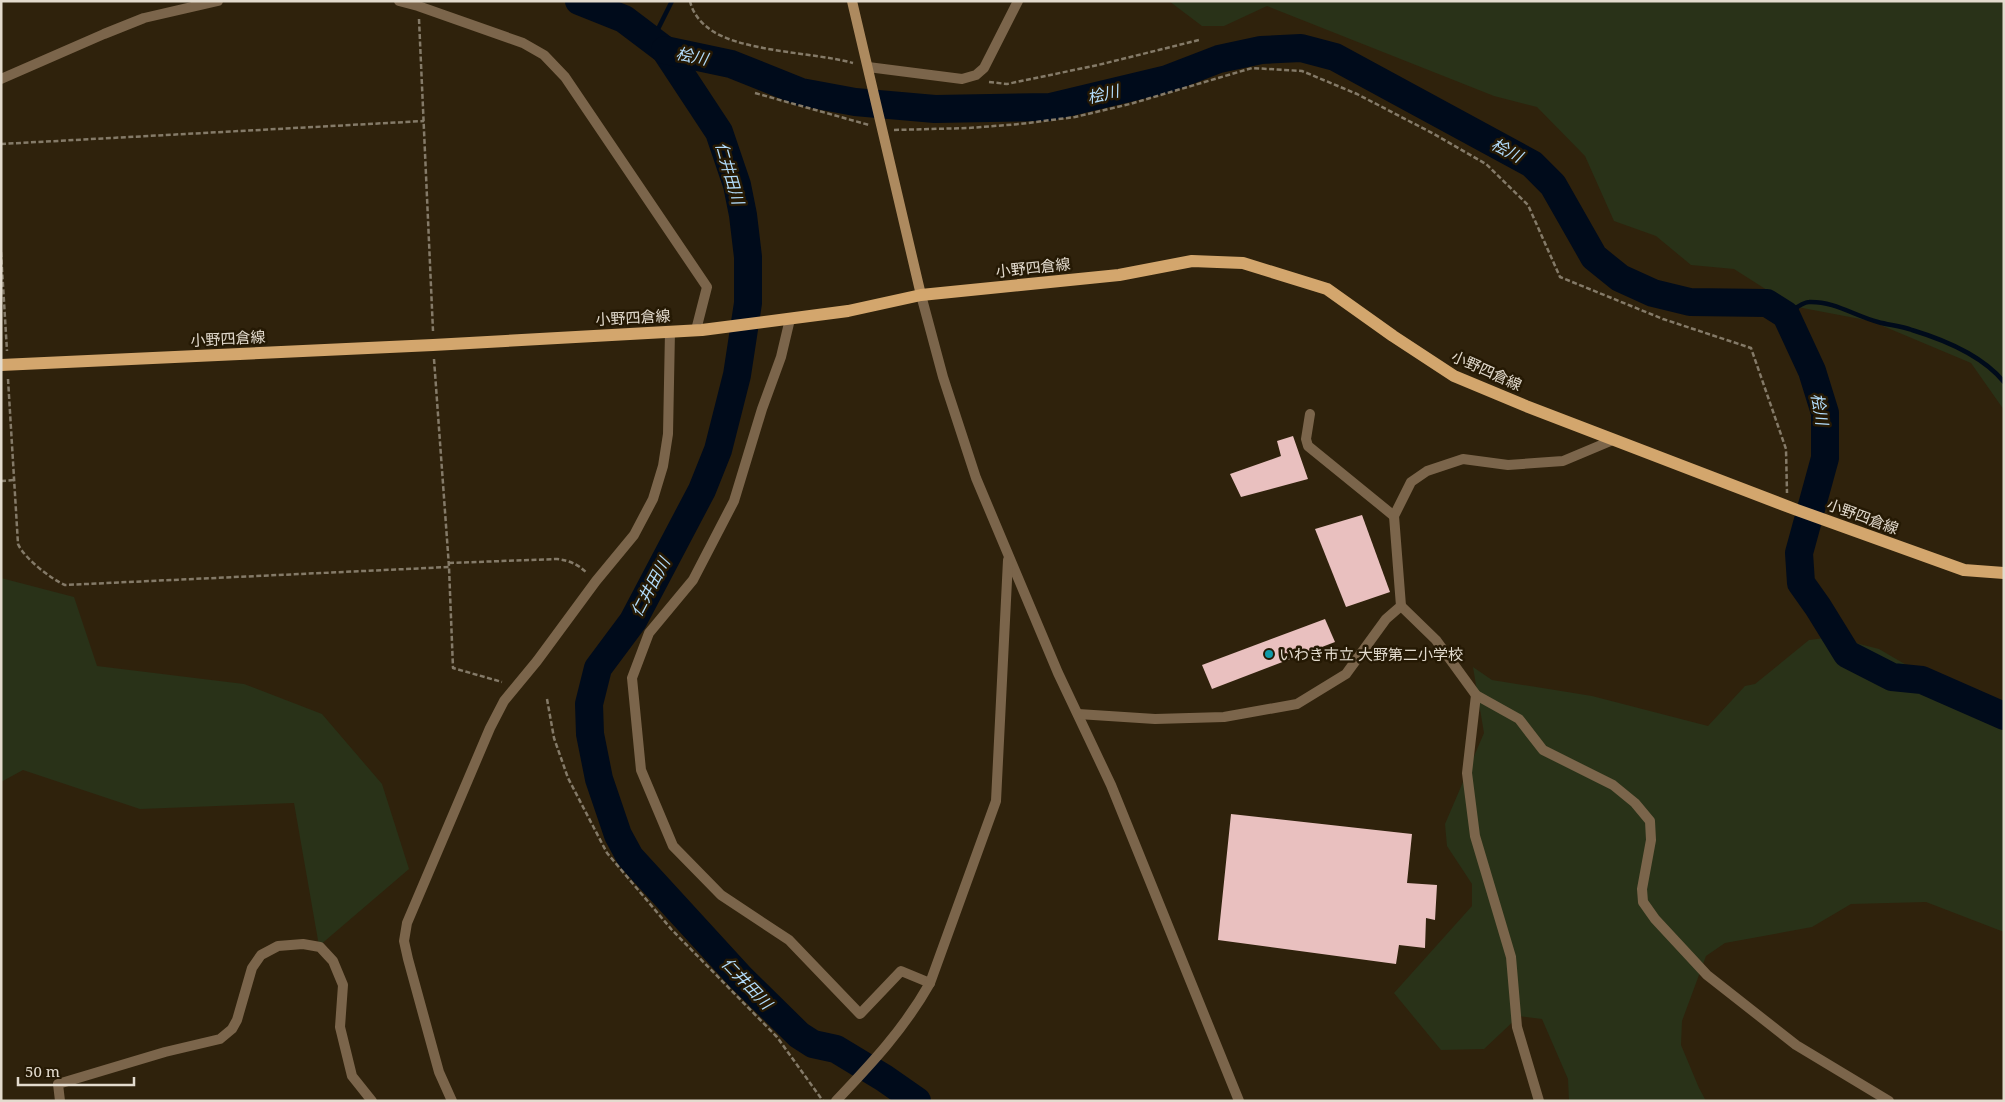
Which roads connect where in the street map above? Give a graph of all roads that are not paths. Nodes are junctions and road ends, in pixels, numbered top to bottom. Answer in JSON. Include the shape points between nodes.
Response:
{"nodes":[{"id":1,"x":218,"y":1,"type":"edge"},
{"id":2,"x":399,"y":1,"type":"edge"},
{"id":3,"x":852,"y":1,"type":"edge"},
{"id":4,"x":1018,"y":1,"type":"edge"},
{"id":5,"x":868,"y":67,"type":"junction"},
{"id":6,"x":1,"y":80,"type":"edge"},
{"id":7,"x":921,"y":295,"type":"junction"},
{"id":8,"x":790,"y":318,"type":"junction"},
{"id":9,"x":699,"y":330,"type":"junction"},
{"id":10,"x":670,"y":332,"type":"junction"},
{"id":11,"x":4,"y":365,"type":"edge"},
{"id":12,"x":1310,"y":414,"type":"dead end"},
{"id":13,"x":1613,"y":440,"type":"junction"},
{"id":14,"x":1394,"y":516,"type":"junction"},
{"id":15,"x":1009,"y":556,"type":"junction"},
{"id":16,"x":2004,"y":572,"type":"edge"},
{"id":17,"x":1401,"y":606,"type":"junction"},
{"id":18,"x":1476,"y":695,"type":"junction"},
{"id":19,"x":1078,"y":714,"type":"junction"},
{"id":20,"x":930,"y":983,"type":"junction"},
{"id":21,"x":60,"y":1101,"type":"edge"},
{"id":22,"x":372,"y":1101,"type":"edge"},
{"id":23,"x":452,"y":1101,"type":"edge"},
{"id":24,"x":836,"y":1101,"type":"edge"},
{"id":25,"x":1239,"y":1101,"type":"edge"},
{"id":26,"x":1540,"y":1101,"type":"edge"},
{"id":27,"x":1889,"y":1101,"type":"edge"}],
"edges":[{"from":1,"to":6,"type":"street","via":[[144,18]]},
{"from":2,"to":9,"type":"street","via":[[523,43],[544,55],[565,77],[707,287]]},
{"from":3,"to":5,"type":"street"},
{"from":4,"to":5,"type":"street","via":[[984,68],[976,75],[962,79]]},
{"from":5,"to":7,"type":"street"},
{"from":7,"to":8,"type":"main road","name":"小野四倉線","via":[[848,311]]},
{"from":7,"to":13,"type":"main road","name":"小野四倉線","via":[[1120,275],[1192,261],[1243,263],[1327,289],[1454,376]]},
{"from":7,"to":15,"type":"street","via":[[973,469]]},
{"from":8,"to":9,"type":"main road","name":"小野四倉線"},
{"from":8,"to":20,"type":"street","via":[[781,357],[734,501],[693,580],[649,633],[632,678],[641,770],[673,846],[721,895],[788,940],[860,1014],[901,971]]},
{"from":9,"to":10,"type":"main road","name":"小野四倉線"},
{"from":10,"to":11,"type":"main road","name":"小野四倉線"},
{"from":10,"to":23,"type":"street","via":[[668,434],[653,499],[634,535],[504,702],[407,923],[404,941],[439,1072]]},
{"from":12,"to":14,"type":"street","via":[[1308,446]]},
{"from":13,"to":14,"type":"street","via":[[1563,461],[1508,466],[1463,460],[1427,471],[1411,482]]},
{"from":13,"to":16,"type":"main road","name":"小野四倉線","via":[[1964,570]]},
{"from":14,"to":17,"type":"street"},
{"from":15,"to":19,"type":"street"},
{"from":15,"to":20,"type":"street","via":[[996,802]]},
{"from":17,"to":18,"type":"street","via":[[1436,640]]},
{"from":17,"to":19,"type":"street","via":[[1386,619],[1346,674],[1297,704],[1224,717],[1155,719]]},
{"from":18,"to":26,"type":"street","via":[[1467,773],[1475,836],[1511,957],[1517,1027]]},
{"from":18,"to":27,"type":"street","via":[[1519,719],[1543,750],[1613,785],[1635,802],[1650,821],[1651,840],[1642,889],[1643,902],[1707,975],[1796,1045]]},
{"from":19,"to":25,"type":"street","via":[[1111,785]]},
{"from":20,"to":24,"type":"street","via":[[885,1050]]},
{"from":21,"to":22,"type":"street","via":[[58,1084],[220,1039],[232,1030],[237,1020],[252,968],[261,955],[278,946],[303,944],[320,947],[333,961],[343,985],[340,1027],[352,1076]]}]}
